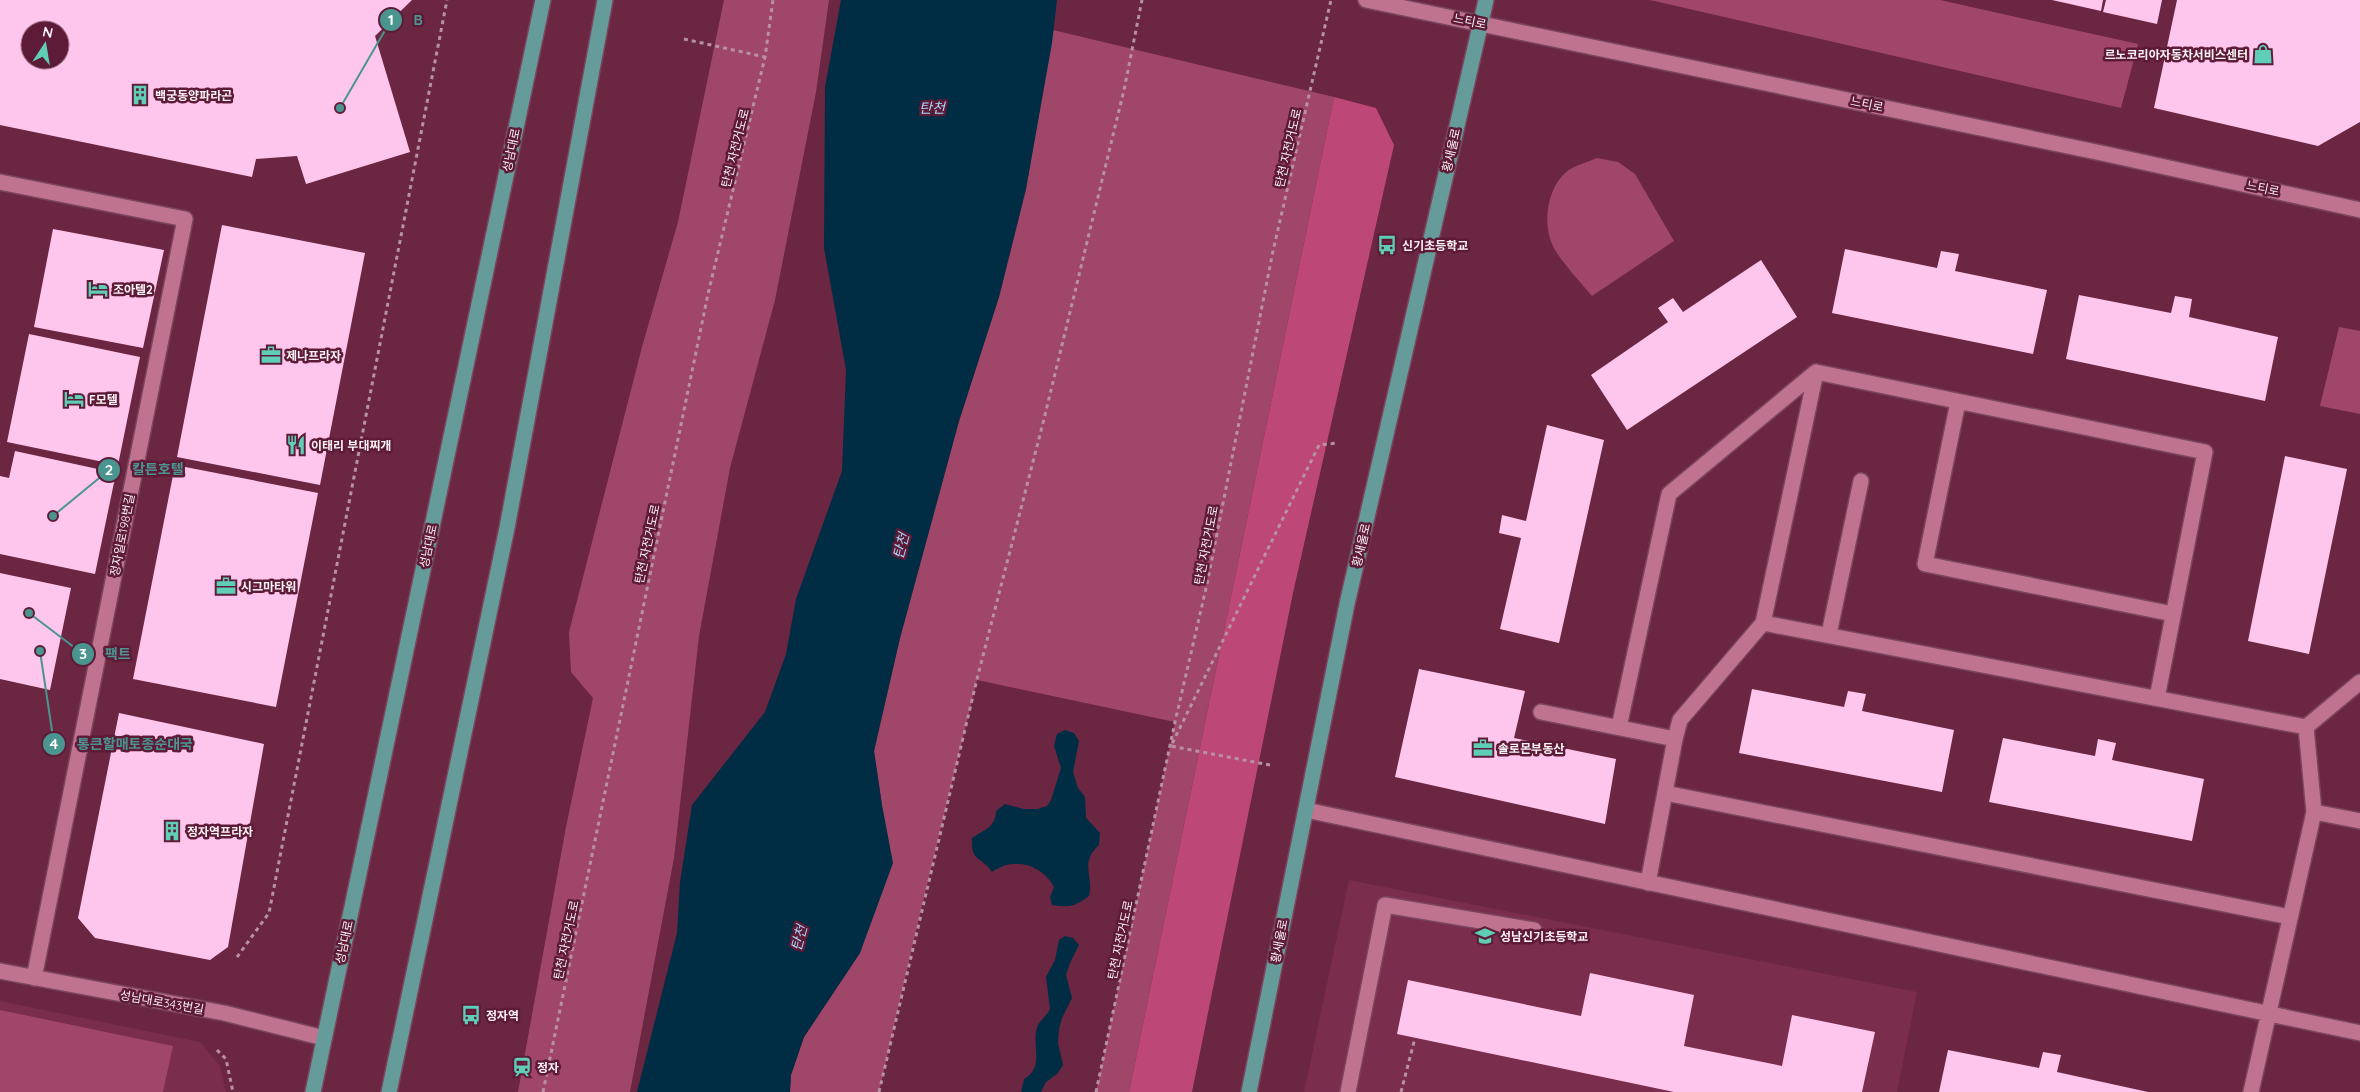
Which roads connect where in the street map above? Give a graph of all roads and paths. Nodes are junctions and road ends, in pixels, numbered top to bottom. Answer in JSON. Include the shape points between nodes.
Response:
{"nodes":[{"id":1,"x":446,"y":0,"type":"edge"},
{"id":2,"x":543,"y":0,"type":"edge"},
{"id":3,"x":605,"y":0,"type":"edge"},
{"id":4,"x":773,"y":0,"type":"edge"},
{"id":5,"x":1142,"y":0,"type":"edge"},
{"id":6,"x":1331,"y":0,"type":"edge"},
{"id":7,"x":1486,"y":0,"type":"edge"},
{"id":8,"x":1369,"y":1,"type":"edge"},
{"id":9,"x":1480,"y":24,"type":"junction"},
{"id":10,"x":684,"y":40,"type":"dead end"},
{"id":11,"x":765,"y":57,"type":"junction"},
{"id":12,"x":0,"y":182,"type":"edge"},
{"id":13,"x":2360,"y":210,"type":"edge"},
{"id":14,"x":1816,"y":372,"type":"junction"},
{"id":15,"x":1958,"y":402,"type":"junction"},
{"id":16,"x":1337,"y":443,"type":"dead end"},
{"id":17,"x":1861,"y":481,"type":"dead end"},
{"id":18,"x":2173,"y":614,"type":"junction"},
{"id":19,"x":1763,"y":622,"type":"junction"},
{"id":20,"x":1829,"y":634,"type":"junction"},
{"id":21,"x":2360,"y":682,"type":"edge"},
{"id":22,"x":2157,"y":698,"type":"junction"},
{"id":23,"x":1541,"y":712,"type":"dead end"},
{"id":24,"x":1619,"y":727,"type":"junction"},
{"id":25,"x":2306,"y":727,"type":"junction"},
{"id":26,"x":1674,"y":739,"type":"junction"},
{"id":27,"x":1171,"y":746,"type":"junction"},
{"id":28,"x":1270,"y":765,"type":"dead end"},
{"id":29,"x":1664,"y":793,"type":"junction"},
{"id":30,"x":1306,"y":810,"type":"junction"},
{"id":31,"x":2314,"y":812,"type":"junction"},
{"id":32,"x":2360,"y":821,"type":"edge"},
{"id":33,"x":1648,"y":883,"type":"junction"},
{"id":34,"x":2290,"y":917,"type":"junction"},
{"id":35,"x":1534,"y":930,"type":"dead end"},
{"id":36,"x":237,"y":957,"type":"dead end"},
{"id":37,"x":0,"y":971,"type":"edge"},
{"id":38,"x":34,"y":978,"type":"junction"},
{"id":39,"x":2268,"y":1014,"type":"junction"},
{"id":40,"x":2360,"y":1033,"type":"edge"},
{"id":41,"x":324,"y":1038,"type":"junction"},
{"id":42,"x":1415,"y":1038,"type":"dead end"},
{"id":43,"x":217,"y":1050,"type":"dead end"},
{"id":44,"x":233,"y":1092,"type":"edge"},
{"id":45,"x":312,"y":1092,"type":"edge"},
{"id":46,"x":389,"y":1092,"type":"edge"},
{"id":47,"x":543,"y":1092,"type":"edge"},
{"id":48,"x":879,"y":1092,"type":"edge"},
{"id":49,"x":1096,"y":1092,"type":"edge"},
{"id":50,"x":1249,"y":1092,"type":"edge"},
{"id":51,"x":1348,"y":1092,"type":"edge"},
{"id":52,"x":1401,"y":1092,"type":"edge"},
{"id":53,"x":2250,"y":1092,"type":"edge"}],
"edges":[{"from":1,"to":36,"type":"path","via":[[269,913]]},
{"from":2,"to":41,"type":"main road","name":"성남대로"},
{"from":3,"to":46,"type":"main road","via":[[507,528]]},
{"from":4,"to":11,"type":"path","name":"탄천 자전거도로"},
{"from":5,"to":48,"type":"path","via":[[1113,136],[979,672]]},
{"from":6,"to":27,"type":"path","name":"탄천 자전거도로","via":[[1273,251],[1207,584]]},
{"from":7,"to":9,"type":"main road","name":"황새울로"},
{"from":8,"to":9,"type":"street","name":"느티로"},
{"from":9,"to":13,"type":"street","name":"느티로"},
{"from":9,"to":30,"type":"main road","name":"황새울로","via":[[1352,585]]},
{"from":10,"to":11,"type":"path"},
{"from":11,"to":47,"type":"path","name":"탄천 자전거도로","via":[[708,294]]},
{"from":12,"to":38,"type":"street","name":"정자일로198번길","via":[[186,219]]},
{"from":14,"to":15,"type":"street"},
{"from":14,"to":19,"type":"street"},
{"from":14,"to":24,"type":"street","via":[[1669,494]]},
{"from":15,"to":18,"type":"street","via":[[2205,452]]},
{"from":15,"to":18,"type":"street","via":[[1925,564]]},
{"from":16,"to":27,"type":"path","via":[[1319,444]]},
{"from":17,"to":20,"type":"street"},
{"from":18,"to":22,"type":"street"},
{"from":19,"to":20,"type":"street"},
{"from":19,"to":26,"type":"street","via":[[1680,720]]},
{"from":20,"to":22,"type":"street"},
{"from":21,"to":25,"type":"street"},
{"from":22,"to":25,"type":"street"},
{"from":23,"to":24,"type":"street"},
{"from":24,"to":26,"type":"street"},
{"from":25,"to":31,"type":"street"},
{"from":26,"to":29,"type":"street"},
{"from":27,"to":28,"type":"path"},
{"from":27,"to":49,"type":"path","name":"탄천 자전거도로"},
{"from":29,"to":33,"type":"street"},
{"from":29,"to":34,"type":"street"},
{"from":30,"to":33,"type":"street"},
{"from":30,"to":50,"type":"main road","name":"황새울로"},
{"from":31,"to":32,"type":"street"},
{"from":31,"to":34,"type":"street"},
{"from":33,"to":39,"type":"street"},
{"from":34,"to":39,"type":"street"},
{"from":35,"to":51,"type":"street","via":[[1385,905]]},
{"from":37,"to":38,"type":"street","name":"성남대로343번길"},
{"from":38,"to":41,"type":"street","name":"성남대로343번길","via":[[224,1013]]},
{"from":39,"to":40,"type":"street"},
{"from":39,"to":53,"type":"street"},
{"from":41,"to":45,"type":"main road","name":"성남대로"},
{"from":42,"to":52,"type":"path"},
{"from":43,"to":44,"type":"path","via":[[226,1059]]}]}
